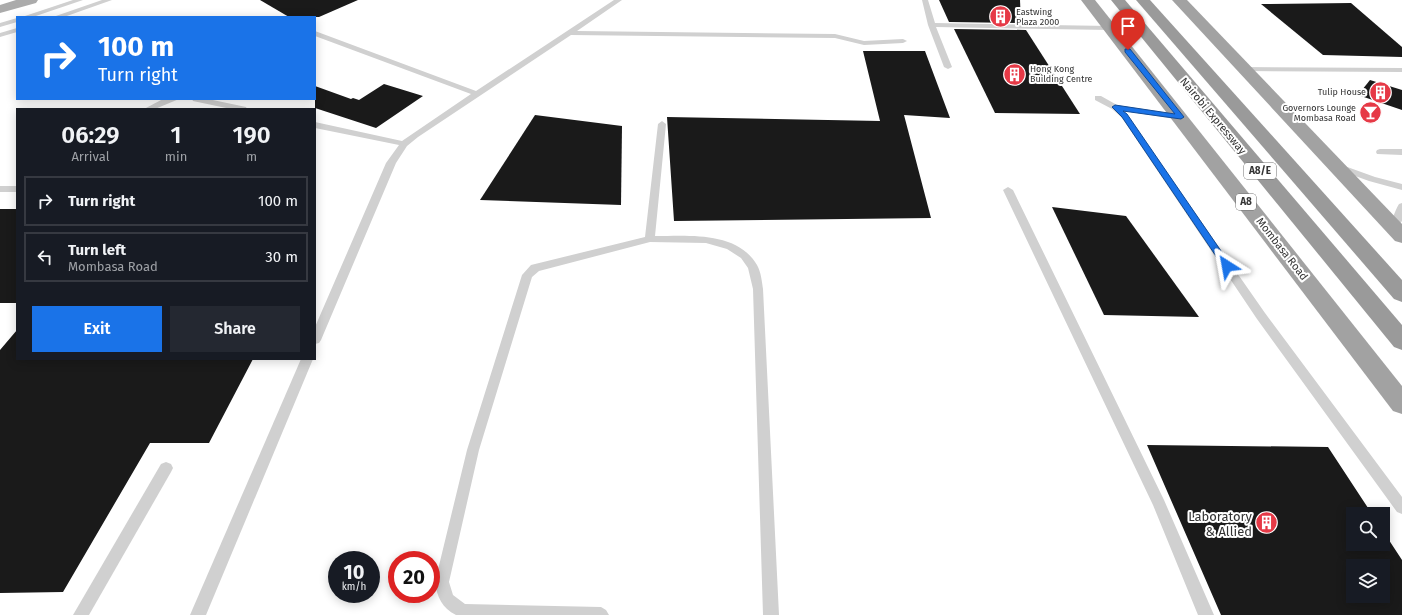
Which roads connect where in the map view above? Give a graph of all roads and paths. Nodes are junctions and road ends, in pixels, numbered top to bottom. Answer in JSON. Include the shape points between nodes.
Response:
{"nodes":[{"id":1,"x":8,"y":0,"type":"edge"},
{"id":2,"x":31,"y":0,"type":"edge"},
{"id":3,"x":80,"y":0,"type":"edge"},
{"id":4,"x":109,"y":0,"type":"edge"},
{"id":5,"x":619,"y":0,"type":"edge"},
{"id":6,"x":925,"y":0,"type":"edge"},
{"id":7,"x":1088,"y":0,"type":"edge"},
{"id":8,"x":1118,"y":0,"type":"edge"},
{"id":9,"x":1143,"y":0,"type":"edge"},
{"id":10,"x":1178,"y":0,"type":"edge"},
{"id":11,"x":0,"y":2,"type":"edge"},
{"id":12,"x":0,"y":9,"type":"edge"},
{"id":13,"x":29,"y":16,"type":"edge"},
{"id":14,"x":59,"y":16,"type":"edge"},
{"id":15,"x":16,"y":20,"type":"edge"},
{"id":16,"x":0,"y":25,"type":"edge"},
{"id":17,"x":932,"y":25,"type":"junction"},
{"id":18,"x":1110,"y":28,"type":"junction"},
{"id":19,"x":16,"y":30,"type":"edge"},
{"id":20,"x":316,"y":33,"type":"edge"},
{"id":21,"x":570,"y":33,"type":"junction"},
{"id":22,"x":0,"y":35,"type":"edge"},
{"id":23,"x":903,"y":41,"type":"dead end"},
{"id":24,"x":948,"y":67,"type":"dead end"},
{"id":25,"x":1244,"y":69,"type":"junction"},
{"id":26,"x":1402,"y":70,"type":"edge"},
{"id":27,"x":478,"y":94,"type":"junction"},
{"id":28,"x":1098,"y":98,"type":"dead end"},
{"id":29,"x":170,"y":100,"type":"edge"},
{"id":30,"x":201,"y":100,"type":"edge"},
{"id":31,"x":1115,"y":107,"type":"junction"},
{"id":32,"x":150,"y":108,"type":"edge"},
{"id":33,"x":238,"y":108,"type":"edge"},
{"id":34,"x":1181,"y":117,"type":"junction"},
{"id":35,"x":316,"y":124,"type":"edge"},
{"id":36,"x":662,"y":124,"type":"dead end"},
{"id":37,"x":404,"y":144,"type":"junction"},
{"id":38,"x":1380,"y":152,"type":"dead end"},
{"id":39,"x":1402,"y":152,"type":"edge"},
{"id":40,"x":1335,"y":166,"type":"junction"},
{"id":41,"x":1402,"y":187,"type":"edge"},
{"id":42,"x":0,"y":189,"type":"edge"},
{"id":43,"x":16,"y":189,"type":"edge"},
{"id":44,"x":1008,"y":190,"type":"dead end"},
{"id":45,"x":1402,"y":206,"type":"edge"},
{"id":46,"x":1398,"y":231,"type":"edge"},
{"id":47,"x":650,"y":239,"type":"junction"},
{"id":48,"x":1402,"y":294,"type":"edge"},
{"id":49,"x":316,"y":338,"type":"edge"},
{"id":50,"x":1402,"y":341,"type":"edge"},
{"id":51,"x":307,"y":360,"type":"edge"},
{"id":52,"x":1402,"y":404,"type":"edge"},
{"id":53,"x":166,"y":468,"type":"dead end"},
{"id":54,"x":1402,"y":508,"type":"edge"},
{"id":55,"x":81,"y":615,"type":"edge"},
{"id":56,"x":198,"y":615,"type":"edge"},
{"id":57,"x":601,"y":615,"type":"edge"},
{"id":58,"x":771,"y":615,"type":"edge"},
{"id":59,"x":1206,"y":615,"type":"edge"}],
"edges":[{"from":1,"to":11,"type":"main road"},
{"from":2,"to":12,"type":"main road"},
{"from":3,"to":13,"type":"lane"},
{"from":4,"to":14,"type":"lane"},
{"from":5,"to":21,"type":"lane"},
{"from":6,"to":17,"type":"lane"},
{"from":7,"to":18,"type":"highway","name":"Mombasa Road","number":"A8"},
{"from":8,"to":50,"type":"highway","name":"Nairobi Expressway","number":"A8/E"},
{"from":9,"to":48,"type":"highway","number":"A8/E"},
{"from":10,"to":25,"type":"highway"},
{"from":15,"to":16,"type":"lane"},
{"from":17,"to":18,"type":"lane"},
{"from":17,"to":24,"type":"lane"},
{"from":18,"to":34,"type":"highway","name":"Mombasa Road","number":"A8"},
{"from":19,"to":22,"type":"lane"},
{"from":20,"to":27,"type":"lane"},
{"from":21,"to":23,"type":"lane","via":[[835,36],[864,43]]},
{"from":21,"to":27,"type":"lane"},
{"from":25,"to":26,"type":"lane"},
{"from":25,"to":40,"type":"highway"},
{"from":27,"to":37,"type":"lane"},
{"from":28,"to":31,"type":"lane"},
{"from":29,"to":32,"type":"lane"},
{"from":30,"to":33,"type":"lane"},
{"from":31,"to":34,"type":"lane"},
{"from":31,"to":54,"type":"lane","via":[[1125,116],[1261,316]]},
{"from":34,"to":52,"type":"highway","name":"Mombasa Road","number":"A8"},
{"from":35,"to":37,"type":"lane"},
{"from":36,"to":47,"type":"lane"},
{"from":37,"to":49,"type":"lane","via":[[391,162]]},
{"from":38,"to":39,"type":"lane"},
{"from":40,"to":41,"type":"lane","via":[[1372,180]]},
{"from":40,"to":46,"type":"highway"},
{"from":42,"to":43,"type":"lane"},
{"from":44,"to":59,"type":"lane","via":[[1159,504]]},
{"from":45,"to":46,"type":"lane","via":[[1397,215]]},
{"from":47,"to":57,"type":"lane","via":[[547,264],[535,268],[527,276],[473,450],[442,582],[444,595],[452,605],[464,611]]},
{"from":47,"to":58,"type":"lane","via":[[706,240],[732,247],[745,256],[753,267],[758,289]]},
{"from":51,"to":56,"type":"lane"},
{"from":53,"to":55,"type":"lane"}]}
